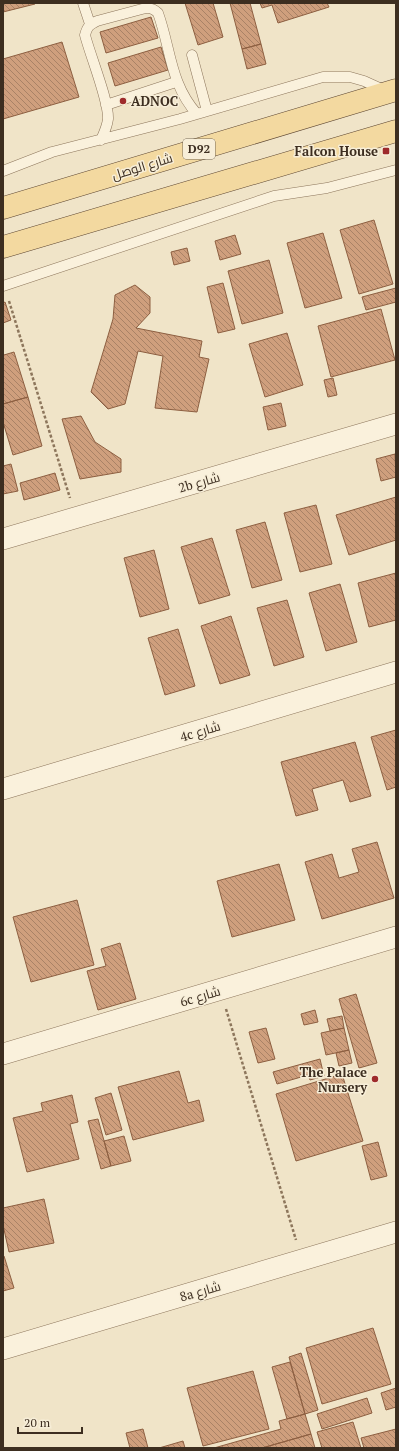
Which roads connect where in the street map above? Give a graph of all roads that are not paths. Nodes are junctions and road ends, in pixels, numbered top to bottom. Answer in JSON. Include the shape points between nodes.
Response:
{"nodes":[{"id":1,"x":83,"y":3,"type":"edge"},
{"id":2,"x":90,"y":24,"type":"junction"},
{"id":3,"x":192,"y":54,"type":"dead end"},
{"id":4,"x":176,"y":82,"type":"junction"},
{"id":5,"x":392,"y":91,"type":"edge"},
{"id":6,"x":106,"y":105,"type":"junction"},
{"id":7,"x":207,"y":111,"type":"junction"},
{"id":8,"x":197,"y":114,"type":"junction"},
{"id":9,"x":396,"y":131,"type":"edge"},
{"id":10,"x":101,"y":140,"type":"junction"},
{"id":11,"x":396,"y":170,"type":"edge"},
{"id":12,"x":3,"y":171,"type":"edge"},
{"id":13,"x":3,"y":208,"type":"edge"},
{"id":14,"x":3,"y":247,"type":"edge"},
{"id":15,"x":4,"y":286,"type":"edge"},
{"id":16,"x":396,"y":424,"type":"edge"},
{"id":17,"x":3,"y":539,"type":"edge"},
{"id":18,"x":396,"y":672,"type":"edge"},
{"id":19,"x":3,"y":789,"type":"edge"},
{"id":20,"x":396,"y":937,"type":"edge"},
{"id":21,"x":3,"y":1054,"type":"edge"},
{"id":22,"x":396,"y":1232,"type":"edge"},
{"id":23,"x":3,"y":1349,"type":"edge"}],
"edges":[{"from":1,"to":2,"type":"lane"},
{"from":2,"to":4,"type":"lane","via":[[148,7],[154,9],[160,19]]},
{"from":2,"to":6,"type":"lane","via":[[85,35]]},
{"from":3,"to":7,"type":"lane"},
{"from":4,"to":6,"type":"lane"},
{"from":4,"to":8,"type":"lane"},
{"from":5,"to":7,"type":"lane","via":[[350,77],[323,77]]},
{"from":5,"to":13,"type":"main road","name":"شارع الوصل","number":"D92"},
{"from":6,"to":10,"type":"lane","via":[[108,118]]},
{"from":7,"to":8,"type":"lane"},
{"from":8,"to":10,"type":"lane"},
{"from":9,"to":14,"type":"main road"},
{"from":10,"to":12,"type":"lane","via":[[52,152]]},
{"from":11,"to":15,"type":"lane","via":[[327,188],[274,196]]},
{"from":16,"to":17,"type":"street","name":"2b شارع"},
{"from":18,"to":19,"type":"street","name":"4c شارع"},
{"from":20,"to":21,"type":"street","name":"6c شارع"},
{"from":22,"to":23,"type":"street","name":"8a شارع"}]}
